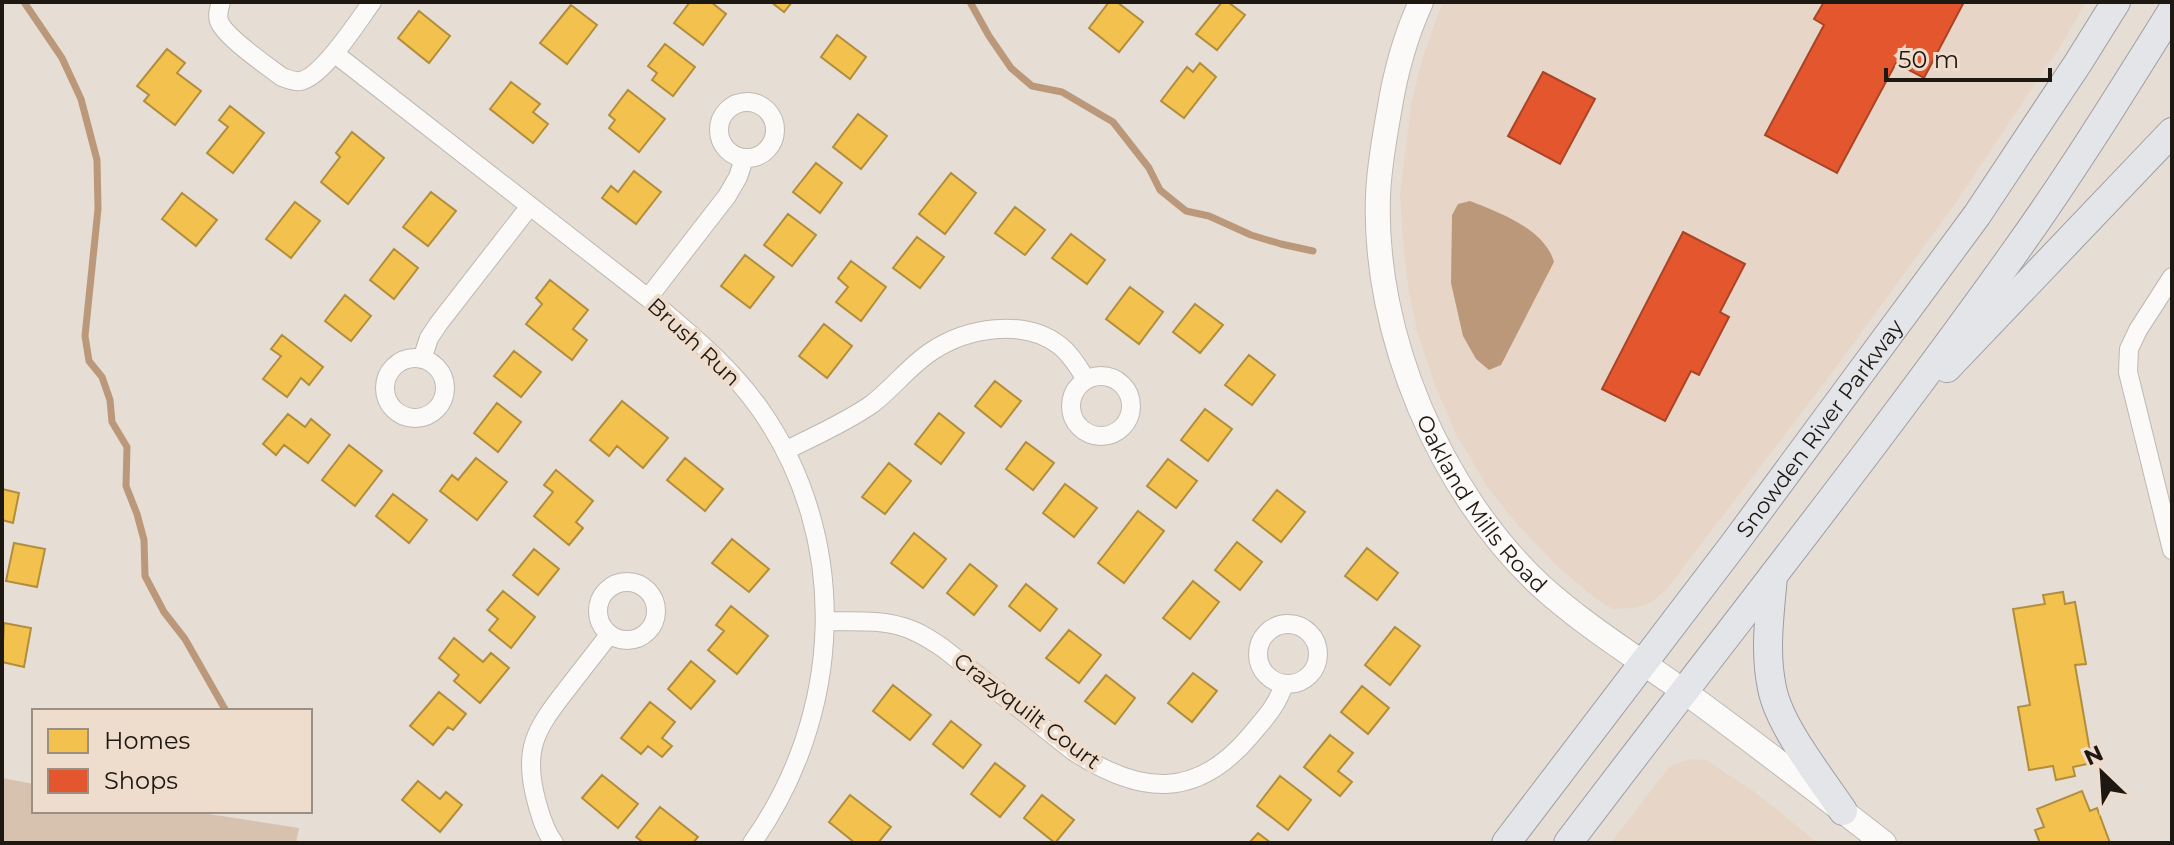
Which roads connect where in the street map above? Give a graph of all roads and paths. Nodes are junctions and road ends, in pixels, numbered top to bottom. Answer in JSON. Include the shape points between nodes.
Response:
{"nodes":[{"id":1,"x":221,"y":2,"type":"edge"},
{"id":2,"x":372,"y":2,"type":"edge"},
{"id":3,"x":1421,"y":2,"type":"edge"},
{"id":4,"x":2116,"y":2,"type":"edge"},
{"id":5,"x":2172,"y":11,"type":"edge"},
{"id":6,"x":334,"y":53,"type":"junction"},
{"id":7,"x":2172,"y":132,"type":"edge"},
{"id":8,"x":744,"y":159,"type":"dead end"},
{"id":9,"x":530,"y":206,"type":"junction"},
{"id":10,"x":2172,"y":277,"type":"edge"},
{"id":11,"x":648,"y":298,"type":"junction"},
{"id":12,"x":422,"y":359,"type":"dead end"},
{"id":13,"x":1086,"y":379,"type":"dead end"},
{"id":14,"x":1887,"y":428,"type":"junction"},
{"id":15,"x":785,"y":451,"type":"junction"},
{"id":16,"x":2172,"y":550,"type":"edge"},
{"id":17,"x":1773,"y":576,"type":"junction"},
{"id":18,"x":826,"y":621,"type":"junction"},
{"id":19,"x":609,"y":635,"type":"dead end"},
{"id":20,"x":1643,"y":663,"type":"junction"},
{"id":21,"x":1284,"y":684,"type":"dead end"},
{"id":22,"x":1683,"y":691,"type":"junction"},
{"id":23,"x":1843,"y":811,"type":"junction"},
{"id":24,"x":756,"y":842,"type":"edge"},
{"id":25,"x":554,"y":843,"type":"edge"},
{"id":26,"x":1506,"y":843,"type":"edge"},
{"id":27,"x":1568,"y":843,"type":"edge"},
{"id":28,"x":1884,"y":843,"type":"edge"}],
"edges":[{"from":1,"to":6,"type":"street","via":[[217,13],[227,33],[282,77],[302,81],[315,75]]},
{"from":2,"to":6,"type":"street"},
{"from":3,"to":20,"type":"street","name":"Oakland Mills Road","via":[[1401,54],[1378,196],[1379,244],[1398,344],[1438,447],[1501,544],[1576,616]]},
{"from":4,"to":20,"type":"main road","name":"Snowden River Parkway","via":[[1977,215]]},
{"from":5,"to":14,"type":"main road","via":[[2018,247]]},
{"from":6,"to":9,"type":"street","name":"Brush Run"},
{"from":7,"to":14,"type":"main road"},
{"from":8,"to":11,"type":"street","via":[[727,196]]},
{"from":9,"to":11,"type":"street","name":"Brush Run"},
{"from":9,"to":12,"type":"street","via":[[439,323]]},
{"from":10,"to":16,"type":"street","via":[[2129,349],[2128,372]]},
{"from":11,"to":15,"type":"street","name":"Brush Run","via":[[719,359],[761,410]]},
{"from":13,"to":15,"type":"street","via":[[1062,347],[1047,337],[982,330],[933,350],[870,406]]},
{"from":14,"to":17,"type":"main road"},
{"from":15,"to":18,"type":"street","name":"Brush Run","via":[[812,518]]},
{"from":17,"to":22,"type":"main road"},
{"from":17,"to":23,"type":"main road","via":[[1768,642],[1772,691],[1794,737]]},
{"from":18,"to":21,"type":"street","name":"Crazyquilt Court","via":[[902,626],[924,636],[1073,751],[1095,765],[1151,784],[1188,780],[1222,763],[1279,701]]},
{"from":18,"to":24,"type":"street","name":"Brush Run","via":[[813,713],[794,770]]},
{"from":19,"to":25,"type":"street","via":[[542,720],[534,740],[531,782]]},
{"from":20,"to":22,"type":"street","name":"Oakland Mills Road"},
{"from":20,"to":26,"type":"main road","name":"Snowden River Parkway"},
{"from":22,"to":23,"type":"street","name":"Oakland Mills Road"},
{"from":22,"to":27,"type":"main road"},
{"from":23,"to":28,"type":"street","name":"Oakland Mills Road"}]}
